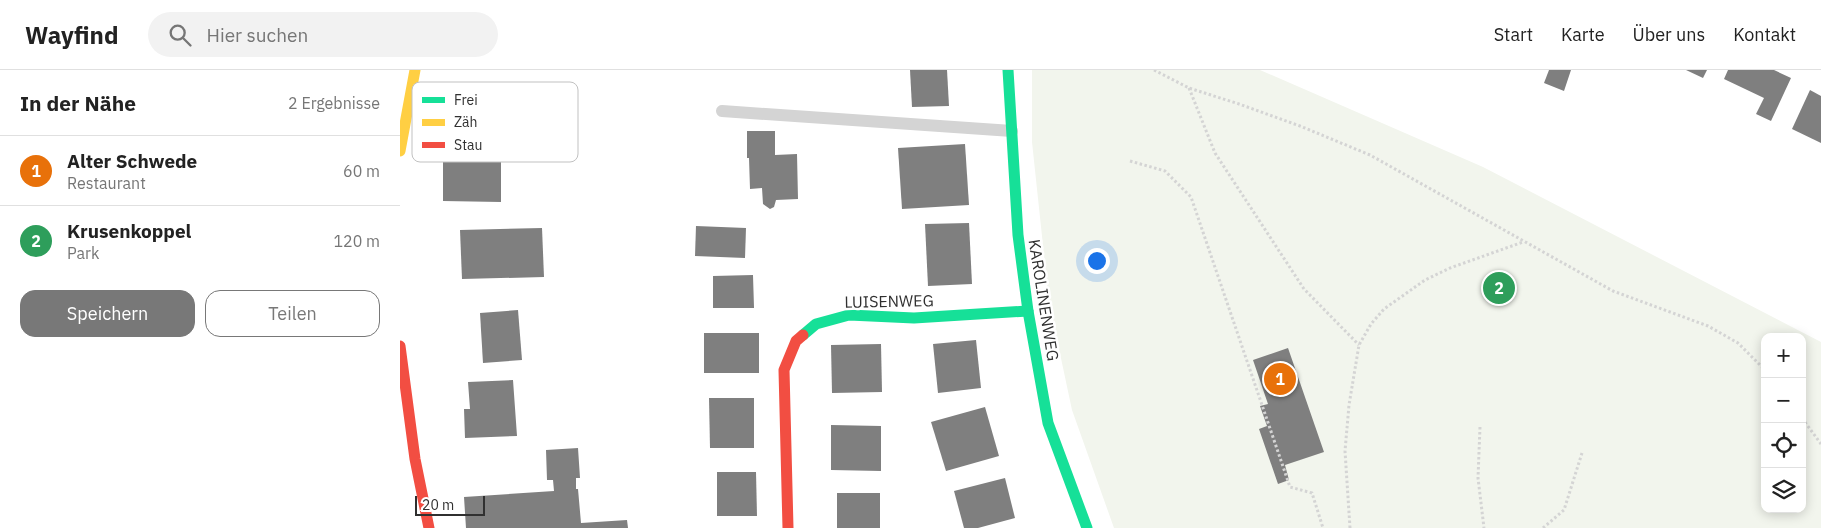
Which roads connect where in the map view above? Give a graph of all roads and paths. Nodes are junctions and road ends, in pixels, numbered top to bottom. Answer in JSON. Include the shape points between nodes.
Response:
{"nodes":[{"id":1,"x":1008,"y":70,"type":"edge"},
{"id":2,"x":1154,"y":70,"type":"edge"},
{"id":3,"x":412,"y":86,"type":"edge"},
{"id":4,"x":1189,"y":88,"type":"junction"},
{"id":5,"x":722,"y":110,"type":"dead end"},
{"id":6,"x":1012,"y":131,"type":"junction"},
{"id":7,"x":400,"y":151,"type":"edge"},
{"id":8,"x":1130,"y":161,"type":"dead end"},
{"id":9,"x":1524,"y":242,"type":"junction"},
{"id":10,"x":1028,"y":311,"type":"junction"},
{"id":11,"x":1359,"y":345,"type":"junction"},
{"id":12,"x":400,"y":346,"type":"edge"},
{"id":13,"x":401,"y":362,"type":"edge"},
{"id":14,"x":1761,"y":366,"type":"edge"},
{"id":15,"x":1806,"y":423,"type":"edge"},
{"id":16,"x":1480,"y":427,"type":"dead end"},
{"id":17,"x":1821,"y":444,"type":"edge"},
{"id":18,"x":1582,"y":454,"type":"dead end"},
{"id":19,"x":429,"y":528,"type":"edge"},
{"id":20,"x":788,"y":528,"type":"edge"},
{"id":21,"x":1087,"y":528,"type":"edge"},
{"id":22,"x":1323,"y":528,"type":"edge"},
{"id":23,"x":1350,"y":528,"type":"edge"},
{"id":24,"x":1484,"y":528,"type":"edge"},
{"id":25,"x":1543,"y":528,"type":"edge"}],
"edges":[{"from":1,"to":6,"type":"street","name":"KAROLINENWEG"},
{"from":2,"to":4,"type":"path"},
{"from":3,"to":7,"type":"street"},
{"from":4,"to":9,"type":"path","via":[[1300,126],[1370,155]]},
{"from":4,"to":11,"type":"path","via":[[1215,154],[1304,289]]},
{"from":5,"to":6,"type":"lane"},
{"from":6,"to":10,"type":"street","name":"KAROLINENWEG","via":[[1018,235]]},
{"from":8,"to":22,"type":"path","via":[[1165,171],[1191,197],[1290,487],[1312,494]]},
{"from":9,"to":11,"type":"path","via":[[1425,280],[1384,309]]},
{"from":9,"to":14,"type":"path","via":[[1612,291],[1708,326],[1738,343]]},
{"from":10,"to":20,"type":"street","name":"LUISENWEG","via":[[914,318],[849,315],[816,324],[796,342],[784,370]]},
{"from":10,"to":21,"type":"street","name":"KAROLINENWEG","via":[[1048,423]]},
{"from":11,"to":23,"type":"path","via":[[1345,451]]},
{"from":12,"to":13,"type":"street"},
{"from":13,"to":19,"type":"street"},
{"from":15,"to":17,"type":"path"},
{"from":16,"to":24,"type":"path","via":[[1478,478]]},
{"from":18,"to":25,"type":"path","via":[[1564,510]]}]}
